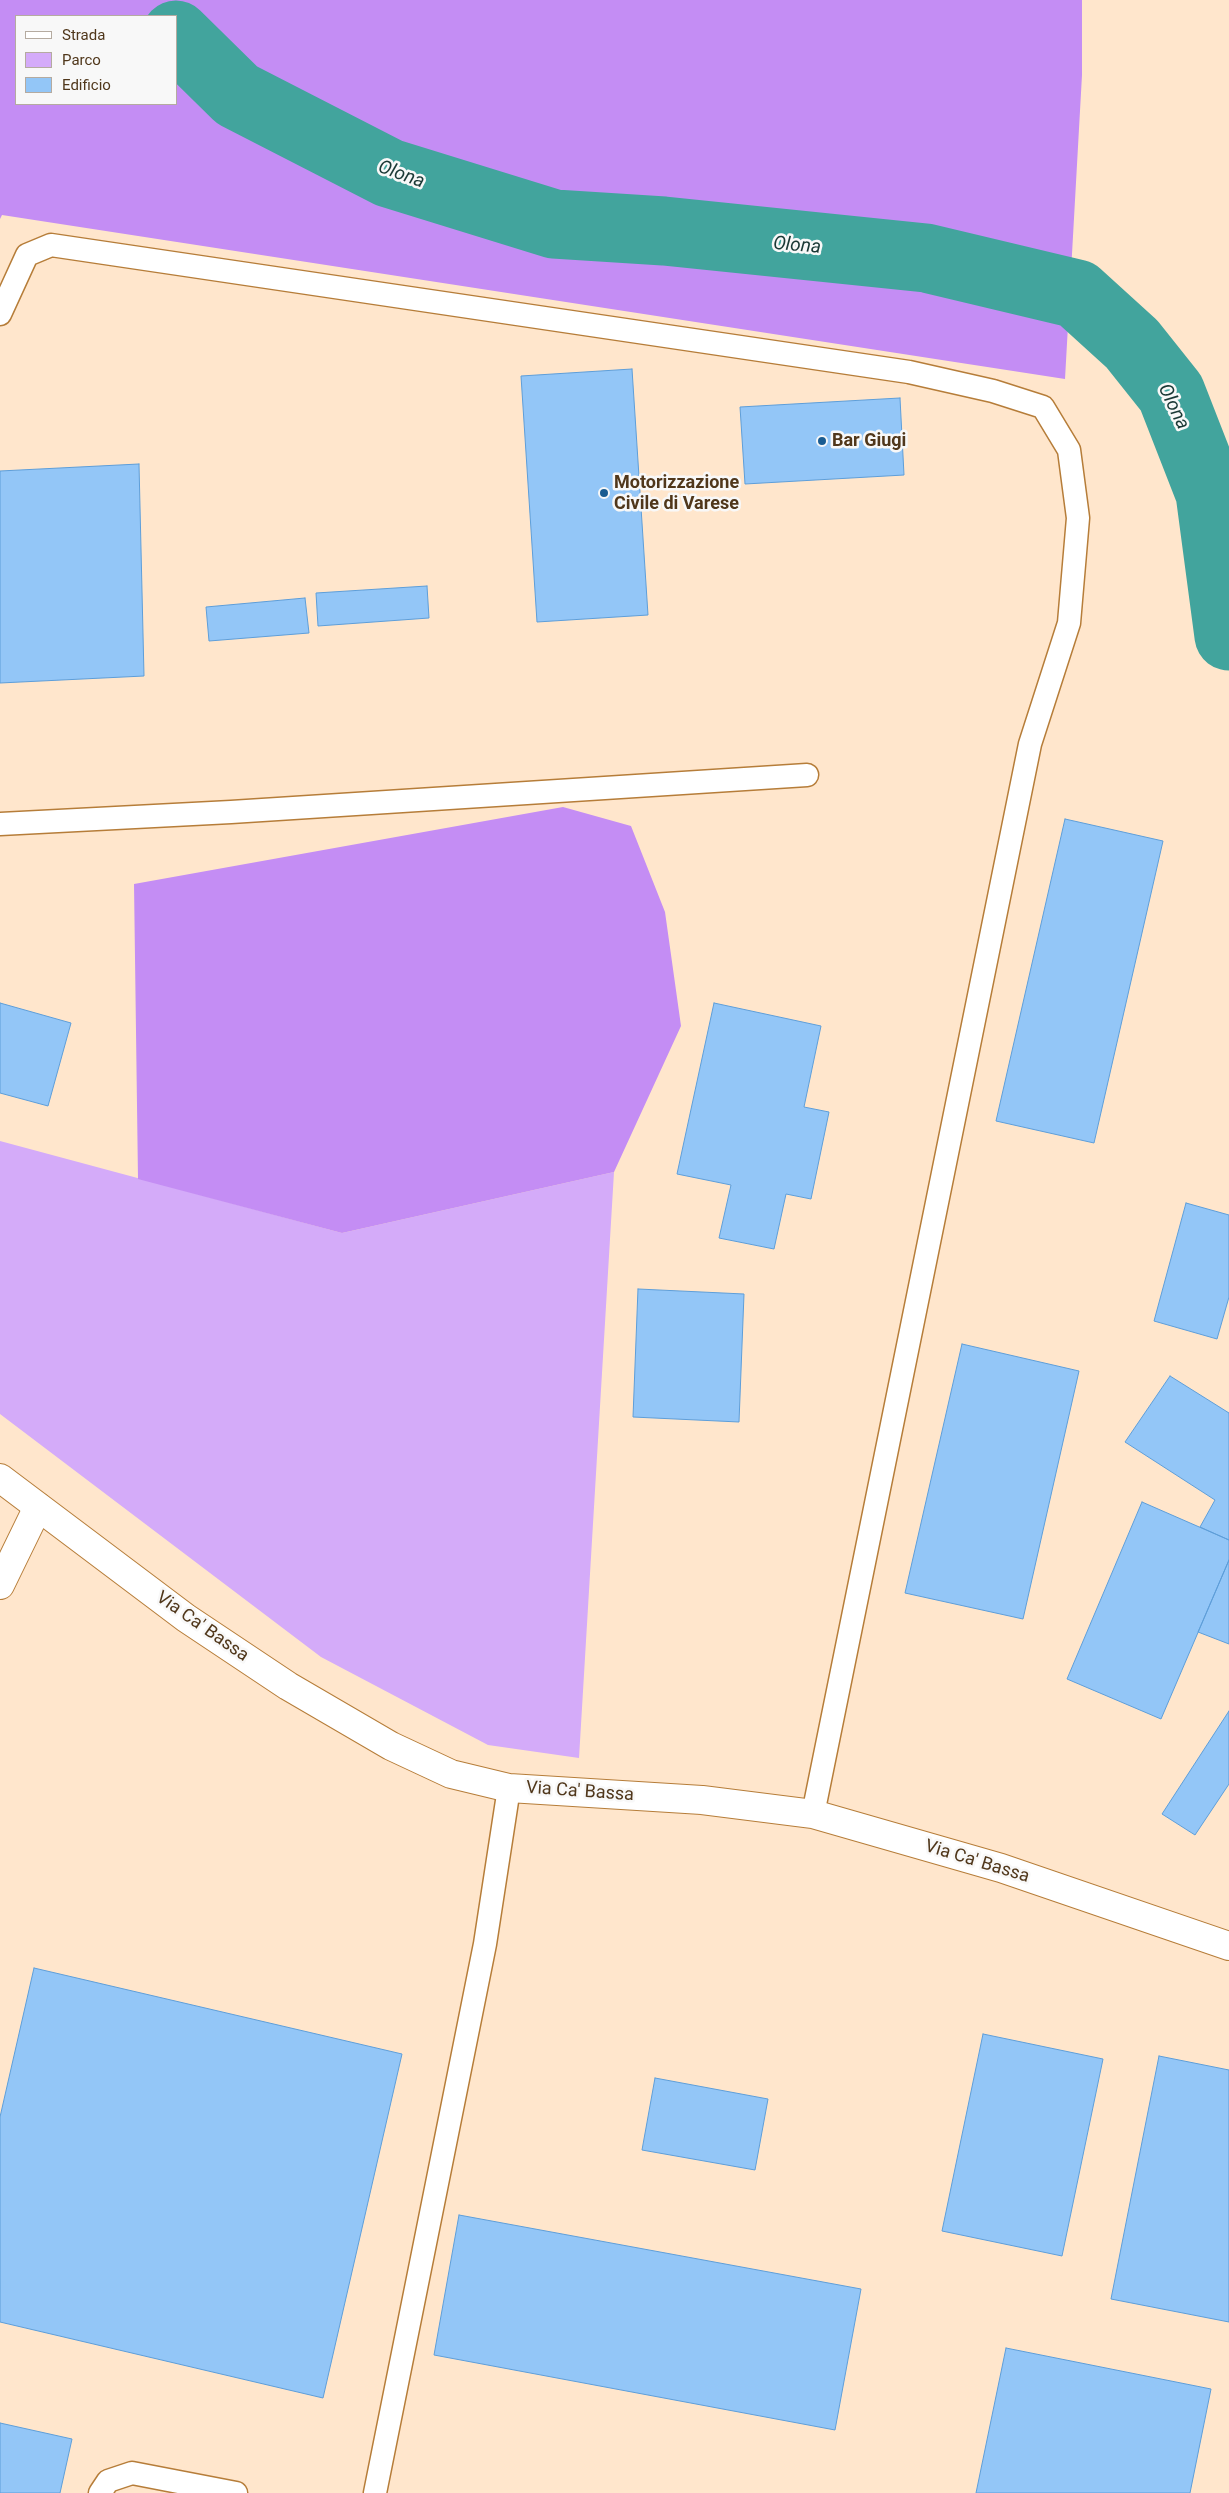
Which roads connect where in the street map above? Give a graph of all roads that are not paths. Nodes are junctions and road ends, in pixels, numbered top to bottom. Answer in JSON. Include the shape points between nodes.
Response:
{"nodes":[{"id":1,"x":0,"y":314,"type":"edge"},
{"id":2,"x":807,"y":775,"type":"dead end"},
{"id":3,"x":0,"y":824,"type":"edge"},
{"id":4,"x":0,"y":1478,"type":"edge"},
{"id":5,"x":38,"y":1506,"type":"junction"},
{"id":6,"x":0,"y":1585,"type":"edge"},
{"id":7,"x":509,"y":1788,"type":"junction"},
{"id":8,"x":813,"y":1814,"type":"junction"},
{"id":9,"x":1229,"y":1946,"type":"edge"},
{"id":10,"x":100,"y":2493,"type":"edge"},
{"id":11,"x":236,"y":2493,"type":"edge"},
{"id":12,"x":375,"y":2493,"type":"edge"}],
"edges":[{"from":1,"to":8,"type":"lane","via":[[27,255],[52,245],[909,372],[993,391],[1043,407],[1069,450],[1078,518],[1069,623],[1030,744]]},
{"from":2,"to":3,"type":"lane"},
{"from":4,"to":5,"type":"street","name":"Via Ca' Bassa"},
{"from":5,"to":6,"type":"street"},
{"from":5,"to":7,"type":"street","name":"Via Ca' Bassa","via":[[186,1618],[288,1686],[391,1746],[451,1774]]},
{"from":7,"to":8,"type":"street","name":"Via Ca' Bassa","via":[[702,1800]]},
{"from":7,"to":12,"type":"lane","via":[[485,1944]]},
{"from":8,"to":9,"type":"street","name":"Via Ca' Bassa","via":[[1001,1868]]},
{"from":10,"to":11,"type":"lane","via":[[108,2481],[132,2473]]}]}
